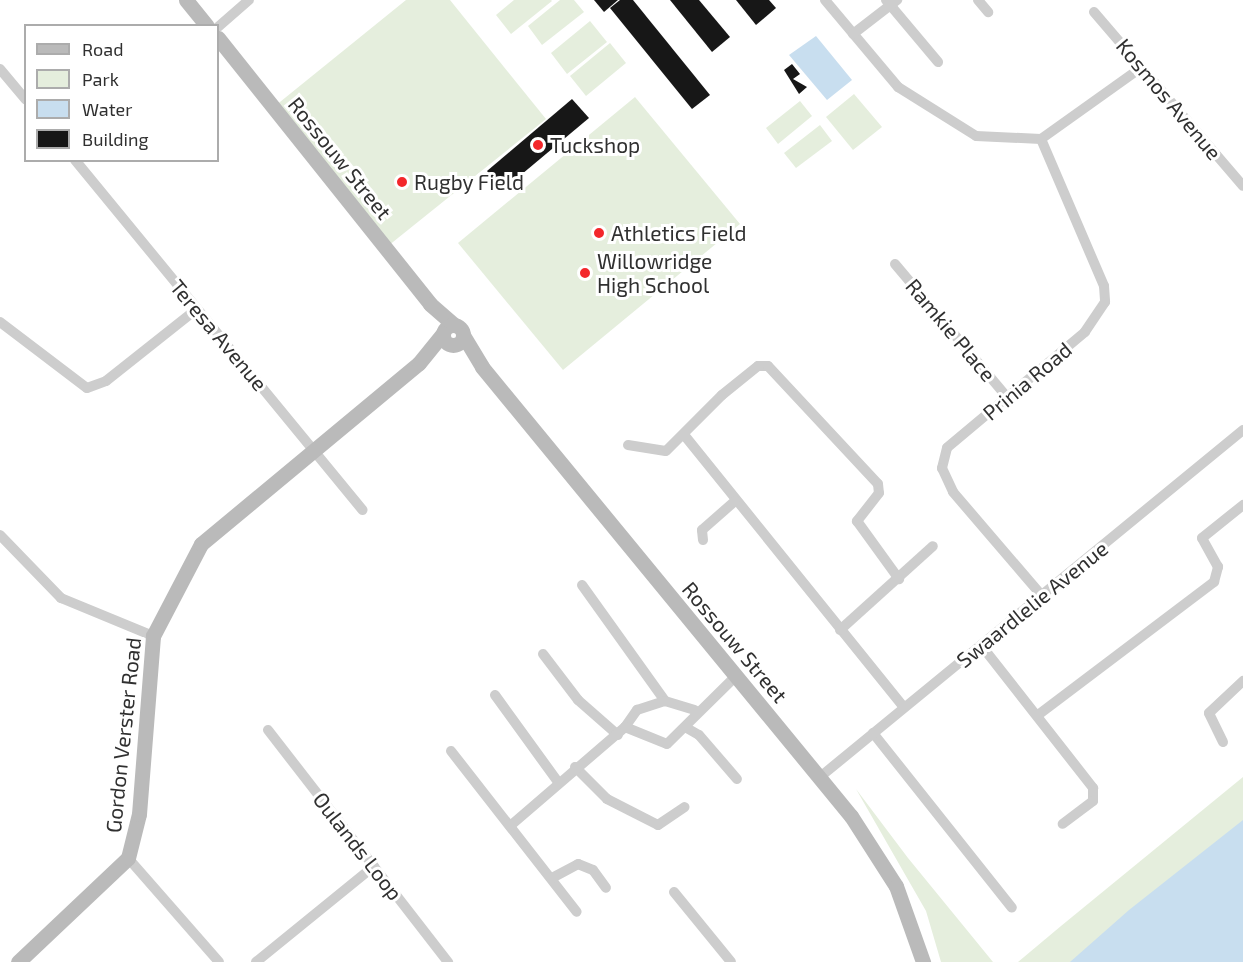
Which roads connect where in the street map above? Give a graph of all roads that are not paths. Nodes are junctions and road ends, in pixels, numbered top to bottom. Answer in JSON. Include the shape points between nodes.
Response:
{"nodes":[{"id":1,"x":186,"y":0,"type":"edge"},
{"id":2,"x":249,"y":0,"type":"edge"},
{"id":3,"x":825,"y":0,"type":"edge"},
{"id":4,"x":978,"y":0,"type":"edge"},
{"id":5,"x":891,"y":2,"type":"edge"},
{"id":6,"x":988,"y":12,"type":"dead end"},
{"id":7,"x":1094,"y":12,"type":"dead end"},
{"id":8,"x":205,"y":24,"type":"edge"},
{"id":9,"x":219,"y":26,"type":"edge"},
{"id":10,"x":853,"y":34,"type":"junction"},
{"id":11,"x":219,"y":39,"type":"edge"},
{"id":12,"x":938,"y":62,"type":"dead end"},
{"id":13,"x":1142,"y":67,"type":"junction"},
{"id":14,"x":0,"y":69,"type":"edge"},
{"id":15,"x":24,"y":98,"type":"edge"},
{"id":16,"x":1041,"y":139,"type":"junction"},
{"id":17,"x":77,"y":162,"type":"edge"},
{"id":18,"x":1243,"y":186,"type":"edge"},
{"id":19,"x":895,"y":264,"type":"dead end"},
{"id":20,"x":197,"y":309,"type":"junction"},
{"id":21,"x":0,"y":322,"type":"edge"},
{"id":22,"x":452,"y":335,"type":"junction"},
{"id":23,"x":1007,"y":397,"type":"junction"},
{"id":24,"x":1243,"y":430,"type":"edge"},
{"id":25,"x":685,"y":436,"type":"junction"},
{"id":26,"x":628,"y":445,"type":"dead end"},
{"id":27,"x":316,"y":450,"type":"junction"},
{"id":28,"x":735,"y":501,"type":"junction"},
{"id":29,"x":1243,"y":505,"type":"edge"},
{"id":30,"x":362,"y":510,"type":"dead end"},
{"id":31,"x":0,"y":535,"type":"edge"},
{"id":32,"x":703,"y":540,"type":"dead end"},
{"id":33,"x":933,"y":546,"type":"dead end"},
{"id":34,"x":899,"y":579,"type":"junction"},
{"id":35,"x":582,"y":585,"type":"dead end"},
{"id":36,"x":1042,"y":596,"type":"junction"},
{"id":37,"x":840,"y":630,"type":"junction"},
{"id":38,"x":153,"y":636,"type":"junction"},
{"id":39,"x":981,"y":645,"type":"junction"},
{"id":40,"x":543,"y":654,"type":"dead end"},
{"id":41,"x":736,"y":676,"type":"junction"},
{"id":42,"x":1243,"y":681,"type":"edge"},
{"id":43,"x":495,"y":695,"type":"dead end"},
{"id":44,"x":665,"y":701,"type":"junction"},
{"id":45,"x":904,"y":707,"type":"junction"},
{"id":46,"x":695,"y":710,"type":"junction"},
{"id":47,"x":1038,"y":715,"type":"junction"},
{"id":48,"x":685,"y":727,"type":"junction"},
{"id":49,"x":268,"y":730,"type":"dead end"},
{"id":50,"x":621,"y":731,"type":"junction"},
{"id":51,"x":873,"y":733,"type":"junction"},
{"id":52,"x":1223,"y":742,"type":"dead end"},
{"id":53,"x":451,"y":751,"type":"dead end"},
{"id":54,"x":575,"y":767,"type":"junction"},
{"id":55,"x":820,"y":777,"type":"junction"},
{"id":56,"x":737,"y":779,"type":"dead end"},
{"id":57,"x":558,"y":782,"type":"junction"},
{"id":58,"x":685,"y":807,"type":"dead end"},
{"id":59,"x":1063,"y":824,"type":"dead end"},
{"id":60,"x":510,"y":826,"type":"junction"},
{"id":61,"x":128,"y":858,"type":"junction"},
{"id":62,"x":374,"y":866,"type":"junction"},
{"id":63,"x":552,"y":878,"type":"junction"},
{"id":64,"x":606,"y":888,"type":"dead end"},
{"id":65,"x":674,"y":892,"type":"dead end"},
{"id":66,"x":1012,"y":908,"type":"dead end"},
{"id":67,"x":577,"y":912,"type":"dead end"},
{"id":68,"x":727,"y":961,"type":"edge"},
{"id":69,"x":18,"y":962,"type":"edge"},
{"id":70,"x":219,"y":962,"type":"edge"},
{"id":71,"x":256,"y":962,"type":"edge"},
{"id":72,"x":448,"y":962,"type":"edge"},
{"id":73,"x":923,"y":962,"type":"edge"}],
"edges":[{"from":1,"to":8,"type":"main road"},
{"from":2,"to":9,"type":"street"},
{"from":3,"to":10,"type":"street"},
{"from":4,"to":6,"type":"street"},
{"from":5,"to":10,"type":"street"},
{"from":5,"to":12,"type":"street"},
{"from":7,"to":13,"type":"street","name":"Kosmos Avenue"},
{"from":10,"to":16,"type":"street","via":[[898,87],[959,129],[996,140]]},
{"from":11,"to":22,"type":"main road","name":"Rossouw Street"},
{"from":13,"to":16,"type":"street"},
{"from":13,"to":18,"type":"street","name":"Kosmos Avenue"},
{"from":14,"to":15,"type":"street"},
{"from":16,"to":23,"type":"street","name":"Prinia Road","via":[[1100,276],[1105,302],[1085,332]]},
{"from":17,"to":20,"type":"street","name":"Teresa Avenue"},
{"from":19,"to":23,"type":"street","name":"Ramkie Place"},
{"from":20,"to":21,"type":"street","via":[[106,381],[87,388]]},
{"from":20,"to":27,"type":"street","name":"Teresa Avenue"},
{"from":22,"to":27,"type":"main road","name":"Gordon Verster Road"},
{"from":22,"to":41,"type":"main road","name":"Rossouw Street"},
{"from":23,"to":36,"type":"street","name":"Prinia Road","via":[[947,448],[942,468],[953,492]]},
{"from":24,"to":36,"type":"street","name":"Swaardlelie Avenue"},
{"from":25,"to":26,"type":"street","via":[[666,451]]},
{"from":25,"to":28,"type":"street"},
{"from":25,"to":34,"type":"street","via":[[722,395],[758,366],[768,366],[878,484],[879,493],[857,521]]},
{"from":27,"to":30,"type":"street","name":"Teresa Avenue"},
{"from":27,"to":38,"type":"main road","name":"Gordon Verster Road","via":[[201,544]]},
{"from":28,"to":32,"type":"street","via":[[702,530]]},
{"from":28,"to":37,"type":"street"},
{"from":29,"to":47,"type":"street","via":[[1202,538],[1218,567],[1214,582]]},
{"from":31,"to":38,"type":"street","via":[[61,598]]},
{"from":33,"to":34,"type":"street"},
{"from":34,"to":37,"type":"street"},
{"from":35,"to":44,"type":"street"},
{"from":36,"to":39,"type":"street","name":"Swaardlelie Avenue"},
{"from":37,"to":45,"type":"street"},
{"from":38,"to":61,"type":"main road","name":"Gordon Verster Road","via":[[139,814]]},
{"from":39,"to":45,"type":"street","name":"Swaardlelie Avenue"},
{"from":39,"to":47,"type":"street"},
{"from":40,"to":50,"type":"street","via":[[578,700]]},
{"from":41,"to":46,"type":"street"},
{"from":41,"to":55,"type":"main road","name":"Rossouw Street"},
{"from":42,"to":52,"type":"street","via":[[1209,713]]},
{"from":43,"to":57,"type":"street"},
{"from":44,"to":46,"type":"street"},
{"from":44,"to":50,"type":"street","via":[[637,710]]},
{"from":45,"to":51,"type":"street","name":"Swaardlelie Avenue"},
{"from":46,"to":48,"type":"street"},
{"from":47,"to":59,"type":"street","via":[[1095,793]]},
{"from":48,"to":50,"type":"street","via":[[663,744]]},
{"from":48,"to":56,"type":"street","via":[[699,735]]},
{"from":49,"to":62,"type":"street","name":"Oulands Loop"},
{"from":50,"to":54,"type":"street"},
{"from":51,"to":55,"type":"street","name":"Swaardlelie Avenue"},
{"from":51,"to":66,"type":"street"},
{"from":53,"to":60,"type":"street"},
{"from":54,"to":57,"type":"street"},
{"from":54,"to":58,"type":"street","via":[[607,800],[658,825]]},
{"from":55,"to":73,"type":"main road","name":"Rossouw Street","via":[[880,857],[908,912]]},
{"from":57,"to":60,"type":"street"},
{"from":60,"to":63,"type":"street"},
{"from":61,"to":69,"type":"main road","name":"Gordon Verster Road"},
{"from":61,"to":70,"type":"street"},
{"from":62,"to":71,"type":"street"},
{"from":62,"to":72,"type":"street","name":"Oulands Loop"},
{"from":63,"to":64,"type":"street","via":[[578,864],[593,870]]},
{"from":63,"to":67,"type":"street"},
{"from":65,"to":68,"type":"street"}]}
